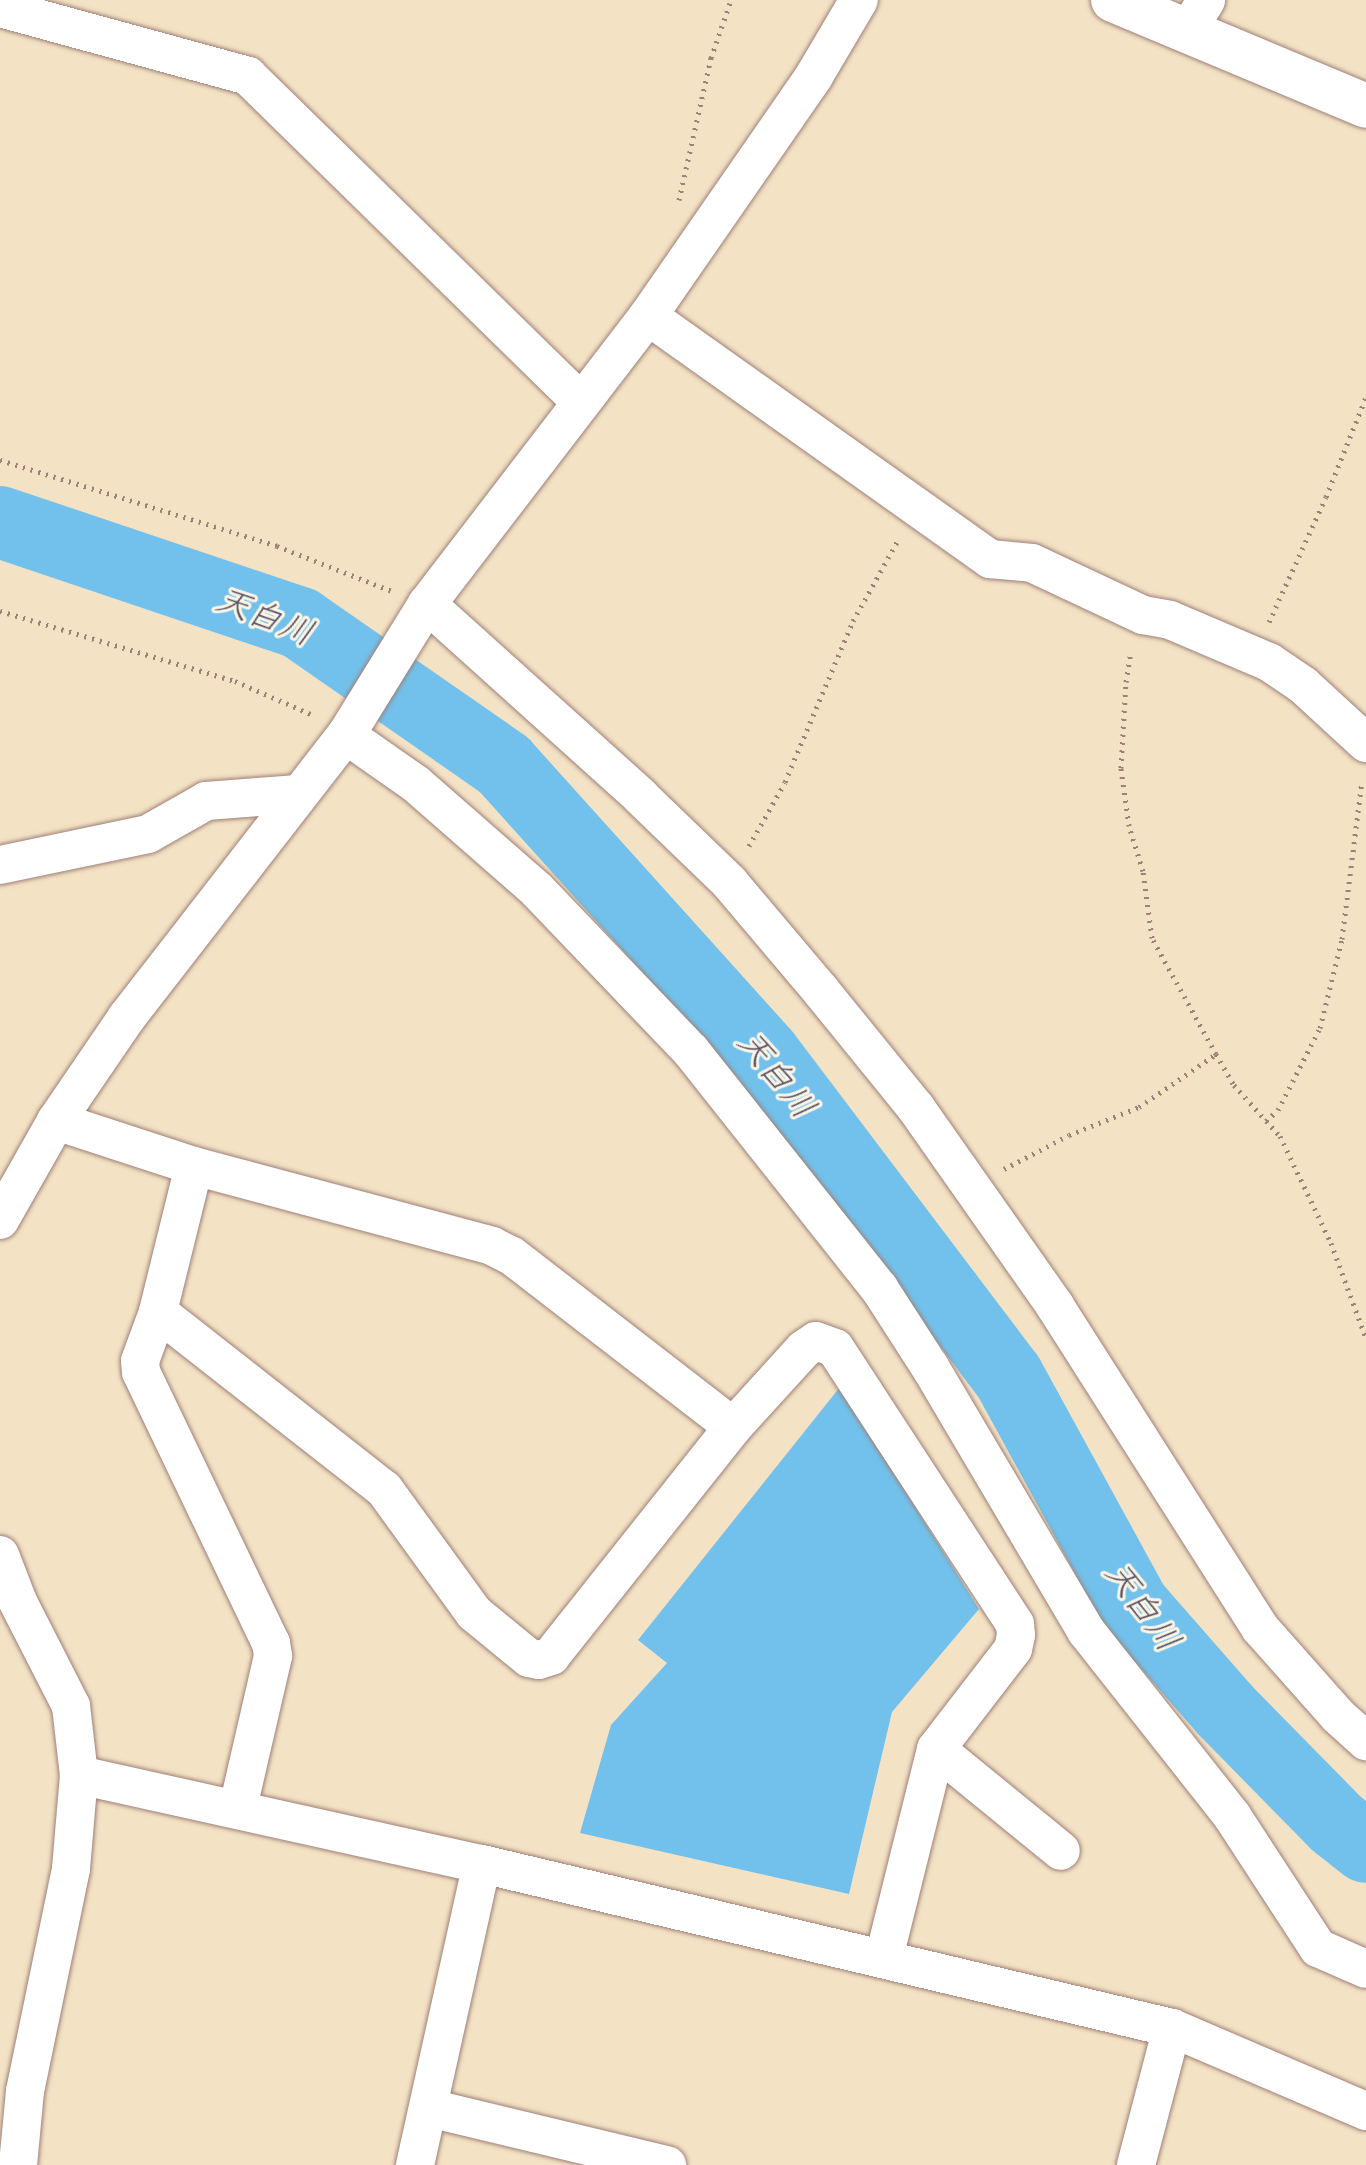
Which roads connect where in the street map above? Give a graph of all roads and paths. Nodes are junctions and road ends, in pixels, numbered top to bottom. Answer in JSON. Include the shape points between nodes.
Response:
{"nodes":[{"id":1,"x":731,"y":0,"type":"edge"},
{"id":2,"x":859,"y":0,"type":"edge"},
{"id":3,"x":1113,"y":0,"type":"edge"},
{"id":4,"x":0,"y":8,"type":"edge"},
{"id":5,"x":1196,"y":15,"type":"edge"},
{"id":6,"x":1366,"y":106,"type":"edge"},
{"id":7,"x":687,"y":260,"type":"junction"},
{"id":8,"x":648,"y":316,"type":"junction"},
{"id":9,"x":1366,"y":397,"type":"edge"},
{"id":10,"x":579,"y":400,"type":"junction"},
{"id":11,"x":0,"y":460,"type":"edge"},
{"id":12,"x":917,"y":507,"type":"junction"},
{"id":13,"x":427,"y":604,"type":"junction"},
{"id":14,"x":0,"y":611,"type":"edge"},
{"id":15,"x":1143,"y":615,"type":"junction"},
{"id":16,"x":1269,"y":662,"type":"junction"},
{"id":17,"x":346,"y":735,"type":"junction"},
{"id":18,"x":1364,"y":759,"type":"edge"},
{"id":19,"x":298,"y":794,"type":"junction"},
{"id":20,"x":0,"y":865,"type":"edge"},
{"id":21,"x":729,"y":882,"type":"junction"},
{"id":22,"x":1216,"y":1054,"type":"junction"},
{"id":23,"x":56,"y":1121,"type":"junction"},
{"id":24,"x":1266,"y":1121,"type":"junction"},
{"id":25,"x":194,"y":1166,"type":"junction"},
{"id":26,"x":971,"y":1186,"type":"junction"},
{"id":27,"x":0,"y":1220,"type":"edge"},
{"id":28,"x":158,"y":1312,"type":"junction"},
{"id":29,"x":1366,"y":1338,"type":"edge"},
{"id":30,"x":733,"y":1427,"type":"junction"},
{"id":31,"x":0,"y":1555,"type":"edge"},
{"id":32,"x":9,"y":1609,"type":"edge"},
{"id":33,"x":1366,"y":1741,"type":"edge"},
{"id":34,"x":936,"y":1749,"type":"junction"},
{"id":35,"x":79,"y":1775,"type":"junction"},
{"id":36,"x":238,"y":1808,"type":"junction"},
{"id":37,"x":1061,"y":1851,"type":"dead end"},
{"id":38,"x":482,"y":1864,"type":"junction"},
{"id":39,"x":884,"y":1958,"type":"junction"},
{"id":40,"x":1366,"y":1969,"type":"edge"},
{"id":41,"x":1172,"y":2028,"type":"junction"},
{"id":42,"x":429,"y":2108,"type":"junction"},
{"id":43,"x":1366,"y":2111,"type":"edge"},
{"id":44,"x":18,"y":2165,"type":"edge"},
{"id":45,"x":415,"y":2165,"type":"edge"},
{"id":46,"x":667,"y":2165,"type":"edge"},
{"id":47,"x":1136,"y":2165,"type":"edge"}],
"edges":[{"from":1,"to":7,"type":"path","via":[[711,58],[679,200]]},
{"from":2,"to":7,"type":"street","via":[[814,76]]},
{"from":3,"to":5,"type":"main road"},
{"from":4,"to":10,"type":"street","via":[[248,76]]},
{"from":5,"to":6,"type":"main road"},
{"from":7,"to":8,"type":"street"},
{"from":8,"to":10,"type":"street"},
{"from":8,"to":12,"type":"street"},
{"from":9,"to":16,"type":"path","via":[[1270,617]]},
{"from":10,"to":13,"type":"street"},
{"from":11,"to":13,"type":"path","via":[[277,546]]},
{"from":12,"to":15,"type":"street","via":[[990,559],[1032,563]]},
{"from":12,"to":21,"type":"path","via":[[853,621],[785,782]]},
{"from":13,"to":17,"type":"street"},
{"from":13,"to":21,"type":"street"},
{"from":14,"to":17,"type":"path","via":[[235,681],[302,709]]},
{"from":15,"to":16,"type":"street","via":[[1170,620]]},
{"from":15,"to":22,"type":"path","via":[[1126,682],[1121,768],[1129,826],[1143,871],[1152,938]]},
{"from":16,"to":18,"type":"street","via":[[1303,685]]},
{"from":17,"to":19,"type":"street"},
{"from":17,"to":40,"type":"street","via":[[416,784],[537,890],[691,1051],[879,1288],[1086,1631],[1232,1816],[1318,1948]]},
{"from":18,"to":24,"type":"path","via":[[1342,939],[1320,1028],[1278,1110]]},
{"from":19,"to":20,"type":"street","via":[[206,801],[148,834]]},
{"from":19,"to":23,"type":"street","via":[[127,1017]]},
{"from":21,"to":26,"type":"street","via":[[906,1097]]},
{"from":22,"to":24,"type":"path","via":[[1234,1085]]},
{"from":22,"to":26,"type":"path","via":[[1139,1107],[1069,1135]]},
{"from":23,"to":25,"type":"street"},
{"from":23,"to":27,"type":"street"},
{"from":24,"to":29,"type":"path","via":[[1280,1136],[1304,1183]]},
{"from":25,"to":28,"type":"street"},
{"from":25,"to":30,"type":"street","via":[[492,1246],[512,1256]]},
{"from":26,"to":33,"type":"street","via":[[1055,1306],[1260,1628]]},
{"from":28,"to":30,"type":"street","via":[[384,1489],[474,1613],[529,1658],[551,1656]]},
{"from":28,"to":36,"type":"street","via":[[142,1350],[141,1372],[271,1643],[273,1656]]},
{"from":30,"to":34,"type":"street","via":[[804,1349],[816,1341],[835,1348],[1015,1624],[1013,1649]]},
{"from":31,"to":32,"type":"street"},
{"from":32,"to":35,"type":"street","via":[[71,1706]]},
{"from":34,"to":37,"type":"street"},
{"from":34,"to":39,"type":"street"},
{"from":35,"to":36,"type":"street"},
{"from":35,"to":44,"type":"street","via":[[71,1869],[25,2091]]},
{"from":36,"to":38,"type":"street"},
{"from":38,"to":39,"type":"street"},
{"from":38,"to":42,"type":"street"},
{"from":39,"to":41,"type":"street"},
{"from":41,"to":43,"type":"street"},
{"from":41,"to":47,"type":"street"},
{"from":42,"to":45,"type":"street"},
{"from":42,"to":46,"type":"street"}]}
